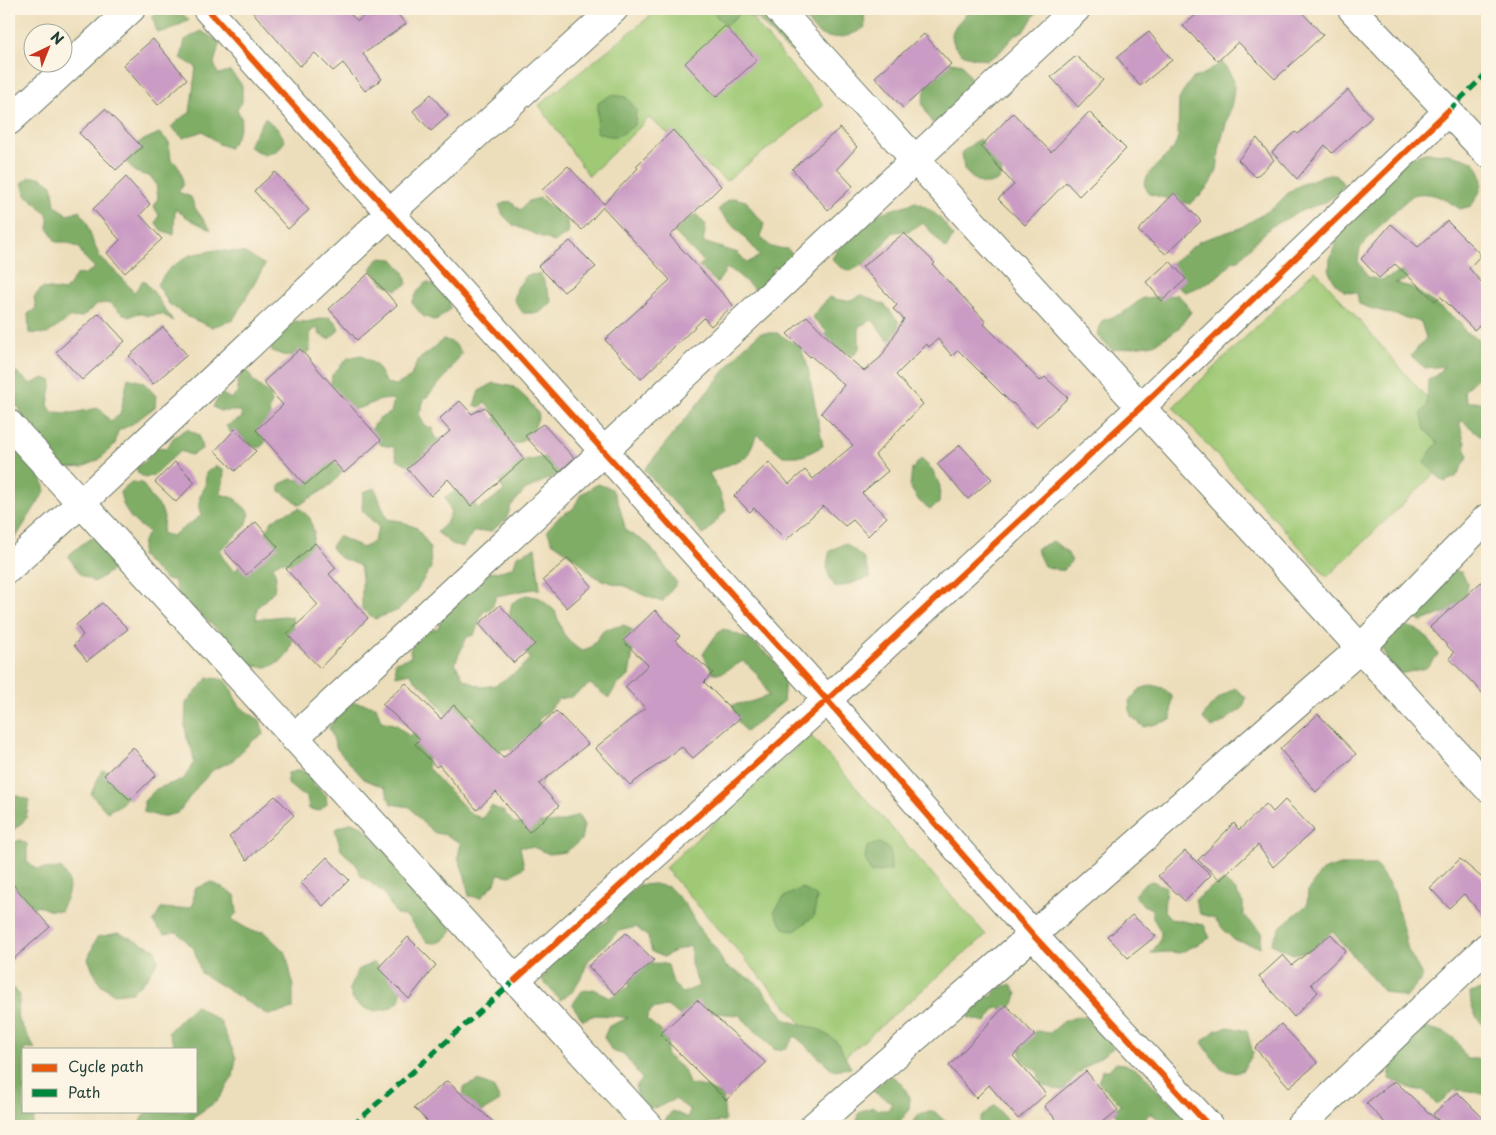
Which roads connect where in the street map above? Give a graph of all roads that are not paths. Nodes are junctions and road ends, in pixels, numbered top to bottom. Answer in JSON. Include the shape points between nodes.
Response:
{"nodes":[{"id":1,"x":207,"y":9,"type":"edge"},
{"id":2,"x":614,"y":9,"type":"edge"},
{"id":3,"x":778,"y":9,"type":"edge"},
{"id":4,"x":1076,"y":9,"type":"edge"},
{"id":5,"x":1352,"y":9,"type":"edge"},
{"id":6,"x":127,"y":10,"type":"edge"},
{"id":7,"x":1448,"y":111,"type":"junction"},
{"id":8,"x":9,"y":121,"type":"edge"},
{"id":9,"x":1487,"y":153,"type":"edge"},
{"id":10,"x":915,"y":159,"type":"junction"},
{"id":11,"x":390,"y":213,"type":"junction"},
{"id":12,"x":1141,"y":407,"type":"junction"},
{"id":13,"x":9,"y":424,"type":"edge"},
{"id":14,"x":604,"y":452,"type":"junction"},
{"id":15,"x":80,"y":503,"type":"junction"},
{"id":16,"x":1487,"y":518,"type":"edge"},
{"id":17,"x":9,"y":568,"type":"edge"},
{"id":18,"x":1361,"y":648,"type":"junction"},
{"id":19,"x":827,"y":700,"type":"junction"},
{"id":20,"x":294,"y":738,"type":"junction"},
{"id":21,"x":1487,"y":787,"type":"edge"},
{"id":22,"x":1033,"y":935,"type":"junction"},
{"id":23,"x":1487,"y":947,"type":"edge"},
{"id":24,"x":515,"y":980,"type":"junction"},
{"id":25,"x":649,"y":1126,"type":"edge"},
{"id":26,"x":814,"y":1126,"type":"edge"},
{"id":27,"x":1209,"y":1126,"type":"edge"},
{"id":28,"x":1300,"y":1126,"type":"edge"}],
"edges":[{"from":1,"to":11,"type":"street"},
{"from":2,"to":11,"type":"street"},
{"from":3,"to":10,"type":"street"},
{"from":4,"to":10,"type":"street"},
{"from":5,"to":7,"type":"street"},
{"from":6,"to":8,"type":"street"},
{"from":7,"to":9,"type":"street"},
{"from":7,"to":12,"type":"street"},
{"from":10,"to":12,"type":"street"},
{"from":10,"to":14,"type":"street"},
{"from":11,"to":14,"type":"street"},
{"from":11,"to":15,"type":"street"},
{"from":12,"to":18,"type":"street"},
{"from":12,"to":19,"type":"street"},
{"from":13,"to":15,"type":"street"},
{"from":14,"to":19,"type":"street"},
{"from":14,"to":20,"type":"street"},
{"from":15,"to":17,"type":"street"},
{"from":15,"to":20,"type":"street"},
{"from":16,"to":18,"type":"street"},
{"from":18,"to":21,"type":"street"},
{"from":18,"to":22,"type":"street"},
{"from":19,"to":22,"type":"street"},
{"from":19,"to":24,"type":"street"},
{"from":20,"to":24,"type":"street"},
{"from":22,"to":26,"type":"street"},
{"from":22,"to":27,"type":"street"},
{"from":23,"to":28,"type":"street"},
{"from":24,"to":25,"type":"street"}]}
